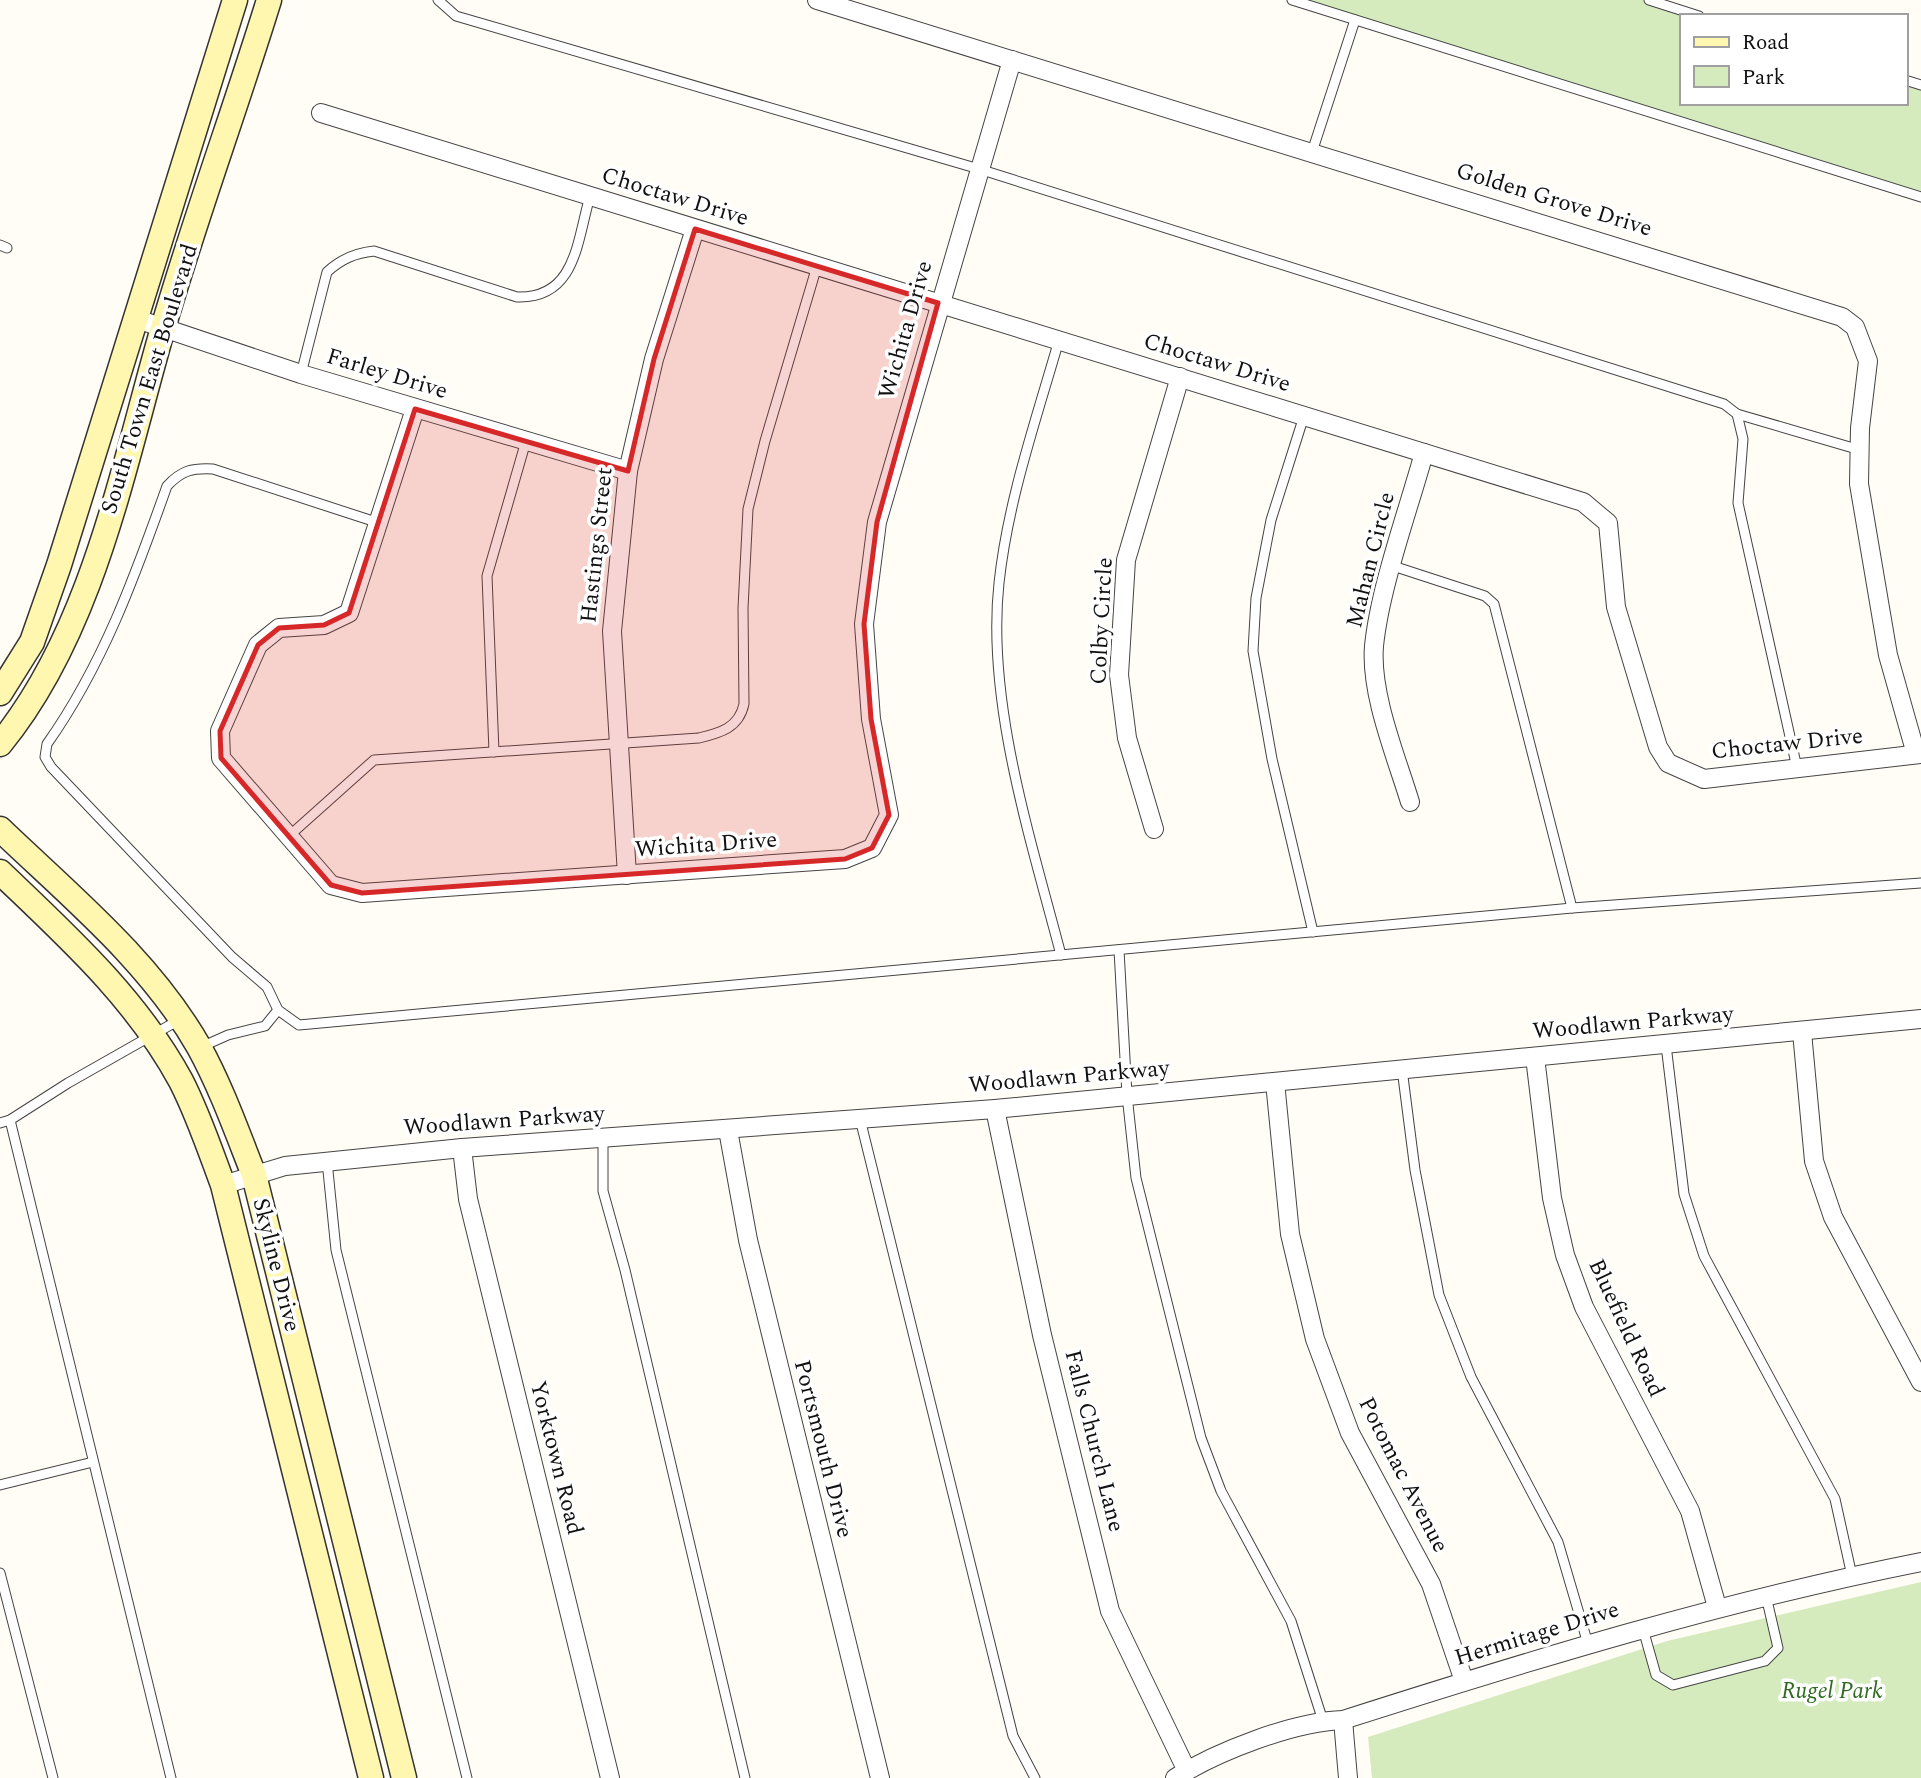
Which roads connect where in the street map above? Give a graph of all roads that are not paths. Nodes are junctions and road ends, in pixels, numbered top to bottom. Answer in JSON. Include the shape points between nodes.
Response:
{"nodes":[{"id":1,"x":235,"y":0,"type":"edge"},
{"id":2,"x":269,"y":0,"type":"edge"},
{"id":3,"x":438,"y":0,"type":"edge"},
{"id":4,"x":817,"y":0,"type":"edge"},
{"id":5,"x":1292,"y":0,"type":"edge"},
{"id":6,"x":1649,"y":0,"type":"edge"},
{"id":7,"x":1693,"y":14,"type":"edge"},
{"id":8,"x":1355,"y":20,"type":"junction"},
{"id":9,"x":1012,"y":60,"type":"junction"},
{"id":10,"x":321,"y":113,"type":"dead end"},
{"id":11,"x":1312,"y":152,"type":"junction"},
{"id":12,"x":979,"y":169,"type":"junction"},
{"id":13,"x":590,"y":196,"type":"junction"},
{"id":14,"x":1921,"y":197,"type":"edge"},
{"id":15,"x":695,"y":229,"type":"junction"},
{"id":16,"x":817,"y":266,"type":"junction"},
{"id":17,"x":939,"y":303,"type":"junction"},
{"id":18,"x":134,"y":318,"type":"junction"},
{"id":19,"x":164,"y":326,"type":"junction"},
{"id":20,"x":1059,"y":340,"type":"junction"},
{"id":21,"x":301,"y":374,"type":"junction"},
{"id":22,"x":1180,"y":377,"type":"junction"},
{"id":23,"x":415,"y":409,"type":"junction"},
{"id":24,"x":1737,"y":414,"type":"junction"},
{"id":25,"x":1304,"y":416,"type":"junction"},
{"id":26,"x":526,"y":441,"type":"junction"},
{"id":27,"x":1860,"y":450,"type":"junction"},
{"id":28,"x":1424,"y":453,"type":"junction"},
{"id":29,"x":628,"y":471,"type":"junction"},
{"id":30,"x":379,"y":523,"type":"junction"},
{"id":31,"x":1393,"y":566,"type":"junction"},
{"id":32,"x":21,"y":660,"type":"junction"},
{"id":33,"x":0,"y":676,"type":"edge"},
{"id":34,"x":0,"y":693,"type":"edge"},
{"id":35,"x":619,"y":743,"type":"junction"},
{"id":36,"x":0,"y":744,"type":"edge"},
{"id":37,"x":494,"y":752,"type":"junction"},
{"id":38,"x":1919,"y":754,"type":"edge"},
{"id":39,"x":1797,"y":768,"type":"junction"},
{"id":40,"x":1409,"y":802,"type":"dead end"},
{"id":41,"x":0,"y":829,"type":"edge"},
{"id":42,"x":1154,"y":829,"type":"dead end"},
{"id":43,"x":289,"y":836,"type":"junction"},
{"id":44,"x":0,"y":872,"type":"edge"},
{"id":45,"x":627,"y":875,"type":"junction"},
{"id":46,"x":1921,"y":883,"type":"edge"},
{"id":47,"x":1572,"y":908,"type":"junction"},
{"id":48,"x":1313,"y":932,"type":"junction"},
{"id":49,"x":1119,"y":950,"type":"junction"},
{"id":50,"x":1061,"y":955,"type":"junction"},
{"id":51,"x":278,"y":1010,"type":"junction"},
{"id":52,"x":181,"y":1019,"type":"junction"},
{"id":53,"x":1921,"y":1019,"type":"edge"},
{"id":54,"x":1802,"y":1032,"type":"junction"},
{"id":55,"x":153,"y":1035,"type":"junction"},
{"id":56,"x":1666,"y":1045,"type":"junction"},
{"id":57,"x":199,"y":1047,"type":"junction"},
{"id":58,"x":1535,"y":1056,"type":"junction"},
{"id":59,"x":1402,"y":1069,"type":"junction"},
{"id":60,"x":1275,"y":1082,"type":"junction"},
{"id":61,"x":1127,"y":1096,"type":"junction"},
{"id":62,"x":995,"y":1109,"type":"junction"},
{"id":63,"x":860,"y":1119,"type":"junction"},
{"id":64,"x":5,"y":1121,"type":"edge"},
{"id":65,"x":728,"y":1130,"type":"junction"},
{"id":66,"x":603,"y":1138,"type":"junction"},
{"id":67,"x":462,"y":1147,"type":"junction"},
{"id":68,"x":327,"y":1161,"type":"junction"},
{"id":69,"x":254,"y":1175,"type":"junction"},
{"id":70,"x":223,"y":1185,"type":"junction"},
{"id":71,"x":1921,"y":1382,"type":"edge"},
{"id":72,"x":93,"y":1462,"type":"junction"},
{"id":73,"x":0,"y":1485,"type":"edge"},
{"id":74,"x":1921,"y":1562,"type":"edge"},
{"id":75,"x":0,"y":1573,"type":"edge"},
{"id":76,"x":1852,"y":1576,"type":"junction"},
{"id":77,"x":1766,"y":1594,"type":"junction"},
{"id":78,"x":1717,"y":1607,"type":"junction"},
{"id":79,"x":1642,"y":1628,"type":"junction"},
{"id":80,"x":1588,"y":1644,"type":"junction"},
{"id":81,"x":1464,"y":1681,"type":"junction"},
{"id":82,"x":1343,"y":1720,"type":"junction"},
{"id":83,"x":1324,"y":1721,"type":"junction"},
{"id":84,"x":1181,"y":1774,"type":"edge"},
{"id":85,"x":53,"y":1778,"type":"edge"},
{"id":86,"x":171,"y":1778,"type":"edge"},
{"id":87,"x":371,"y":1778,"type":"edge"},
{"id":88,"x":404,"y":1778,"type":"edge"},
{"id":89,"x":467,"y":1778,"type":"edge"},
{"id":90,"x":610,"y":1778,"type":"edge"},
{"id":91,"x":745,"y":1778,"type":"edge"},
{"id":92,"x":880,"y":1778,"type":"edge"},
{"id":93,"x":1035,"y":1778,"type":"edge"},
{"id":94,"x":1348,"y":1778,"type":"edge"}],
"edges":[{"from":1,"to":18,"type":"main road","name":"South Town East Boulevard"},
{"from":2,"to":19,"type":"main road","name":"South Town East Boulevard"},
{"from":3,"to":12,"type":"lane","via":[[456,16]]},
{"from":4,"to":9,"type":"street","name":"Golden Grove Drive"},
{"from":5,"to":8,"type":"lane"},
{"from":6,"to":7,"type":"lane"},
{"from":8,"to":11,"type":"lane"},
{"from":8,"to":14,"type":"lane"},
{"from":9,"to":11,"type":"street","name":"Golden Grove Drive"},
{"from":9,"to":12,"type":"street","name":"Wichita Drive"},
{"from":10,"to":13,"type":"street","name":"Choctaw Drive"},
{"from":11,"to":27,"type":"street","name":"Golden Grove Drive","via":[[1842,317],[1855,327],[1868,360]]},
{"from":12,"to":17,"type":"street","name":"Wichita Drive"},
{"from":12,"to":24,"type":"lane","via":[[1724,404]]},
{"from":13,"to":15,"type":"street","name":"Choctaw Drive"},
{"from":13,"to":21,"type":"lane","via":[[562,282],[536,298],[517,298],[374,251],[339,261],[327,272]]},
{"from":15,"to":16,"type":"street","name":"Choctaw Drive"},
{"from":15,"to":29,"type":"street","name":"Hastings Street","via":[[653,359]]},
{"from":16,"to":17,"type":"street","name":"Choctaw Drive"},
{"from":16,"to":35,"type":"lane","via":[[748,509],[742,714],[718,734]]},
{"from":17,"to":20,"type":"street","name":"Choctaw Drive"},
{"from":17,"to":45,"type":"street","name":"Wichita Drive","via":[[875,535],[864,624],[870,719],[889,815],[872,848],[845,859]]},
{"from":18,"to":19,"type":"street","name":"Farley Drive"},
{"from":18,"to":32,"type":"main road","name":"South Town East Boulevard","via":[[59,565],[32,642]]},
{"from":19,"to":21,"type":"street","name":"Farley Drive"},
{"from":19,"to":36,"type":"main road","name":"South Town East Boulevard","via":[[80,611],[27,712]]},
{"from":20,"to":22,"type":"street","name":"Choctaw Drive"},
{"from":20,"to":50,"type":"lane","via":[[1008,517],[998,613],[999,681],[1009,743]]},
{"from":21,"to":23,"type":"street","name":"Farley Drive"},
{"from":22,"to":25,"type":"street","name":"Choctaw Drive"},
{"from":22,"to":42,"type":"street","name":"Colby Circle","via":[[1126,560],[1119,675],[1127,738]]},
{"from":23,"to":26,"type":"street","name":"Farley Drive"},
{"from":23,"to":30,"type":"street","name":"Wichita Drive"},
{"from":24,"to":27,"type":"lane"},
{"from":24,"to":39,"type":"lane","via":[[1743,439],[1738,503]]},
{"from":25,"to":28,"type":"street","name":"Choctaw Drive"},
{"from":25,"to":48,"type":"lane","via":[[1271,520],[1256,598],[1253,651],[1272,759]]},
{"from":26,"to":29,"type":"street","name":"Farley Drive"},
{"from":26,"to":37,"type":"lane","via":[[487,576]]},
{"from":27,"to":38,"type":"street","name":"Golden Grove Drive","via":[[1859,484],[1873,579],[1888,655]]},
{"from":28,"to":31,"type":"street","name":"Mahan Circle"},
{"from":28,"to":39,"type":"street","name":"Choctaw Drive","via":[[1583,502],[1608,523],[1616,607],[1658,747],[1668,763],[1704,779]]},
{"from":29,"to":35,"type":"street","name":"Hastings Street","via":[[612,631]]},
{"from":30,"to":43,"type":"street","name":"Wichita Drive","via":[[349,613],[324,625],[279,628],[258,645],[220,731],[221,758]]},
{"from":30,"to":51,"type":"lane","via":[[213,469],[191,468],[176,476],[167,486],[131,587],[91,675],[47,744],[45,757],[51,768],[232,957],[267,987]]},
{"from":31,"to":40,"type":"street","name":"Mahan Circle","via":[[1374,647],[1380,704]]},
{"from":31,"to":47,"type":"lane","via":[[1485,596],[1494,604]]},
{"from":32,"to":33,"type":"main road"},
{"from":32,"to":34,"type":"main road","name":"South Town East Boulevard"},
{"from":35,"to":37,"type":"lane"},
{"from":35,"to":45,"type":"street","name":"Hastings Street"},
{"from":37,"to":43,"type":"lane","via":[[374,761]]},
{"from":38,"to":39,"type":"street","name":"Choctaw Drive"},
{"from":41,"to":52,"type":"main road","name":"Skyline Drive","via":[[122,946]]},
{"from":43,"to":45,"type":"street","name":"Wichita Drive","via":[[331,884],[362,893]]},
{"from":44,"to":55,"type":"main road","name":"Skyline Drive","via":[[125,996]]},
{"from":46,"to":47,"type":"lane"},
{"from":47,"to":48,"type":"lane"},
{"from":48,"to":49,"type":"lane"},
{"from":49,"to":50,"type":"lane"},
{"from":49,"to":61,"type":"lane"},
{"from":50,"to":51,"type":"lane","via":[[299,1025]]},
{"from":51,"to":57,"type":"lane","via":[[265,1026]]},
{"from":52,"to":55,"type":"lane"},
{"from":52,"to":57,"type":"main road","name":"Skyline Drive"},
{"from":53,"to":54,"type":"street","name":"Woodlawn Parkway"},
{"from":54,"to":56,"type":"street","name":"Woodlawn Parkway"},
{"from":54,"to":71,"type":"street","via":[[1814,1161],[1833,1217]]},
{"from":55,"to":64,"type":"lane"},
{"from":55,"to":70,"type":"main road","name":"Skyline Drive","via":[[181,1082]]},
{"from":56,"to":58,"type":"street","name":"Woodlawn Parkway"},
{"from":56,"to":76,"type":"lane","via":[[1684,1194],[1704,1256],[1835,1499]]},
{"from":57,"to":69,"type":"main road","name":"Skyline Drive"},
{"from":58,"to":59,"type":"street","name":"Woodlawn Parkway"},
{"from":58,"to":78,"type":"street","name":"Bluefield Road","via":[[1552,1198],[1565,1255],[1584,1307],[1690,1511]]},
{"from":59,"to":60,"type":"street","name":"Woodlawn Parkway"},
{"from":59,"to":80,"type":"lane","via":[[1439,1295],[1471,1377],[1558,1542]]},
{"from":60,"to":61,"type":"street","name":"Woodlawn Parkway"},
{"from":60,"to":81,"type":"street","name":"Potomac Avenue","via":[[1290,1234],[1315,1339],[1350,1433],[1431,1584]]},
{"from":61,"to":62,"type":"street","name":"Woodlawn Parkway"},
{"from":61,"to":83,"type":"lane","via":[[1136,1178],[1200,1438],[1221,1491],[1291,1621]]},
{"from":62,"to":63,"type":"street","name":"Woodlawn Parkway"},
{"from":62,"to":84,"type":"street","name":"Falls Church Lane","via":[[1042,1335],[1110,1611]]},
{"from":63,"to":65,"type":"street","name":"Woodlawn Parkway"},
{"from":63,"to":93,"type":"lane","via":[[1013,1736]]},
{"from":64,"to":72,"type":"lane"},
{"from":65,"to":66,"type":"street","name":"Woodlawn Parkway"},
{"from":65,"to":92,"type":"street","name":"Portsmouth Drive","via":[[748,1240]]},
{"from":66,"to":67,"type":"street","name":"Woodlawn Parkway"},
{"from":66,"to":91,"type":"lane","via":[[603,1191]]},
{"from":67,"to":68,"type":"street","name":"Woodlawn Parkway"},
{"from":67,"to":90,"type":"street","name":"Yorktown Road","via":[[468,1199]]},
{"from":68,"to":69,"type":"street","name":"Woodlawn Parkway"},
{"from":68,"to":89,"type":"lane","via":[[336,1250]]},
{"from":69,"to":70,"type":"street","name":"Woodlawn Parkway"},
{"from":69,"to":88,"type":"main road","name":"Skyline Drive"},
{"from":70,"to":87,"type":"main road","name":"Skyline Drive"},
{"from":72,"to":73,"type":"lane"},
{"from":72,"to":86,"type":"lane"},
{"from":74,"to":76,"type":"street","name":"Hermitage Drive"},
{"from":75,"to":85,"type":"lane"},
{"from":76,"to":77,"type":"street","name":"Hermitage Drive"},
{"from":77,"to":78,"type":"street","name":"Hermitage Drive"},
{"from":77,"to":79,"type":"lane","via":[[1778,1648],[1765,1661],[1673,1685],[1656,1675]]},
{"from":78,"to":79,"type":"street","name":"Hermitage Drive"},
{"from":79,"to":80,"type":"street","name":"Hermitage Drive"},
{"from":80,"to":81,"type":"street","name":"Hermitage Drive"},
{"from":81,"to":82,"type":"street","name":"Hermitage Drive"},
{"from":82,"to":83,"type":"street","name":"Hermitage Drive"},
{"from":82,"to":94,"type":"street"},
{"from":83,"to":84,"type":"street","name":"Hermitage Drive","via":[[1257,1741]]}]}
